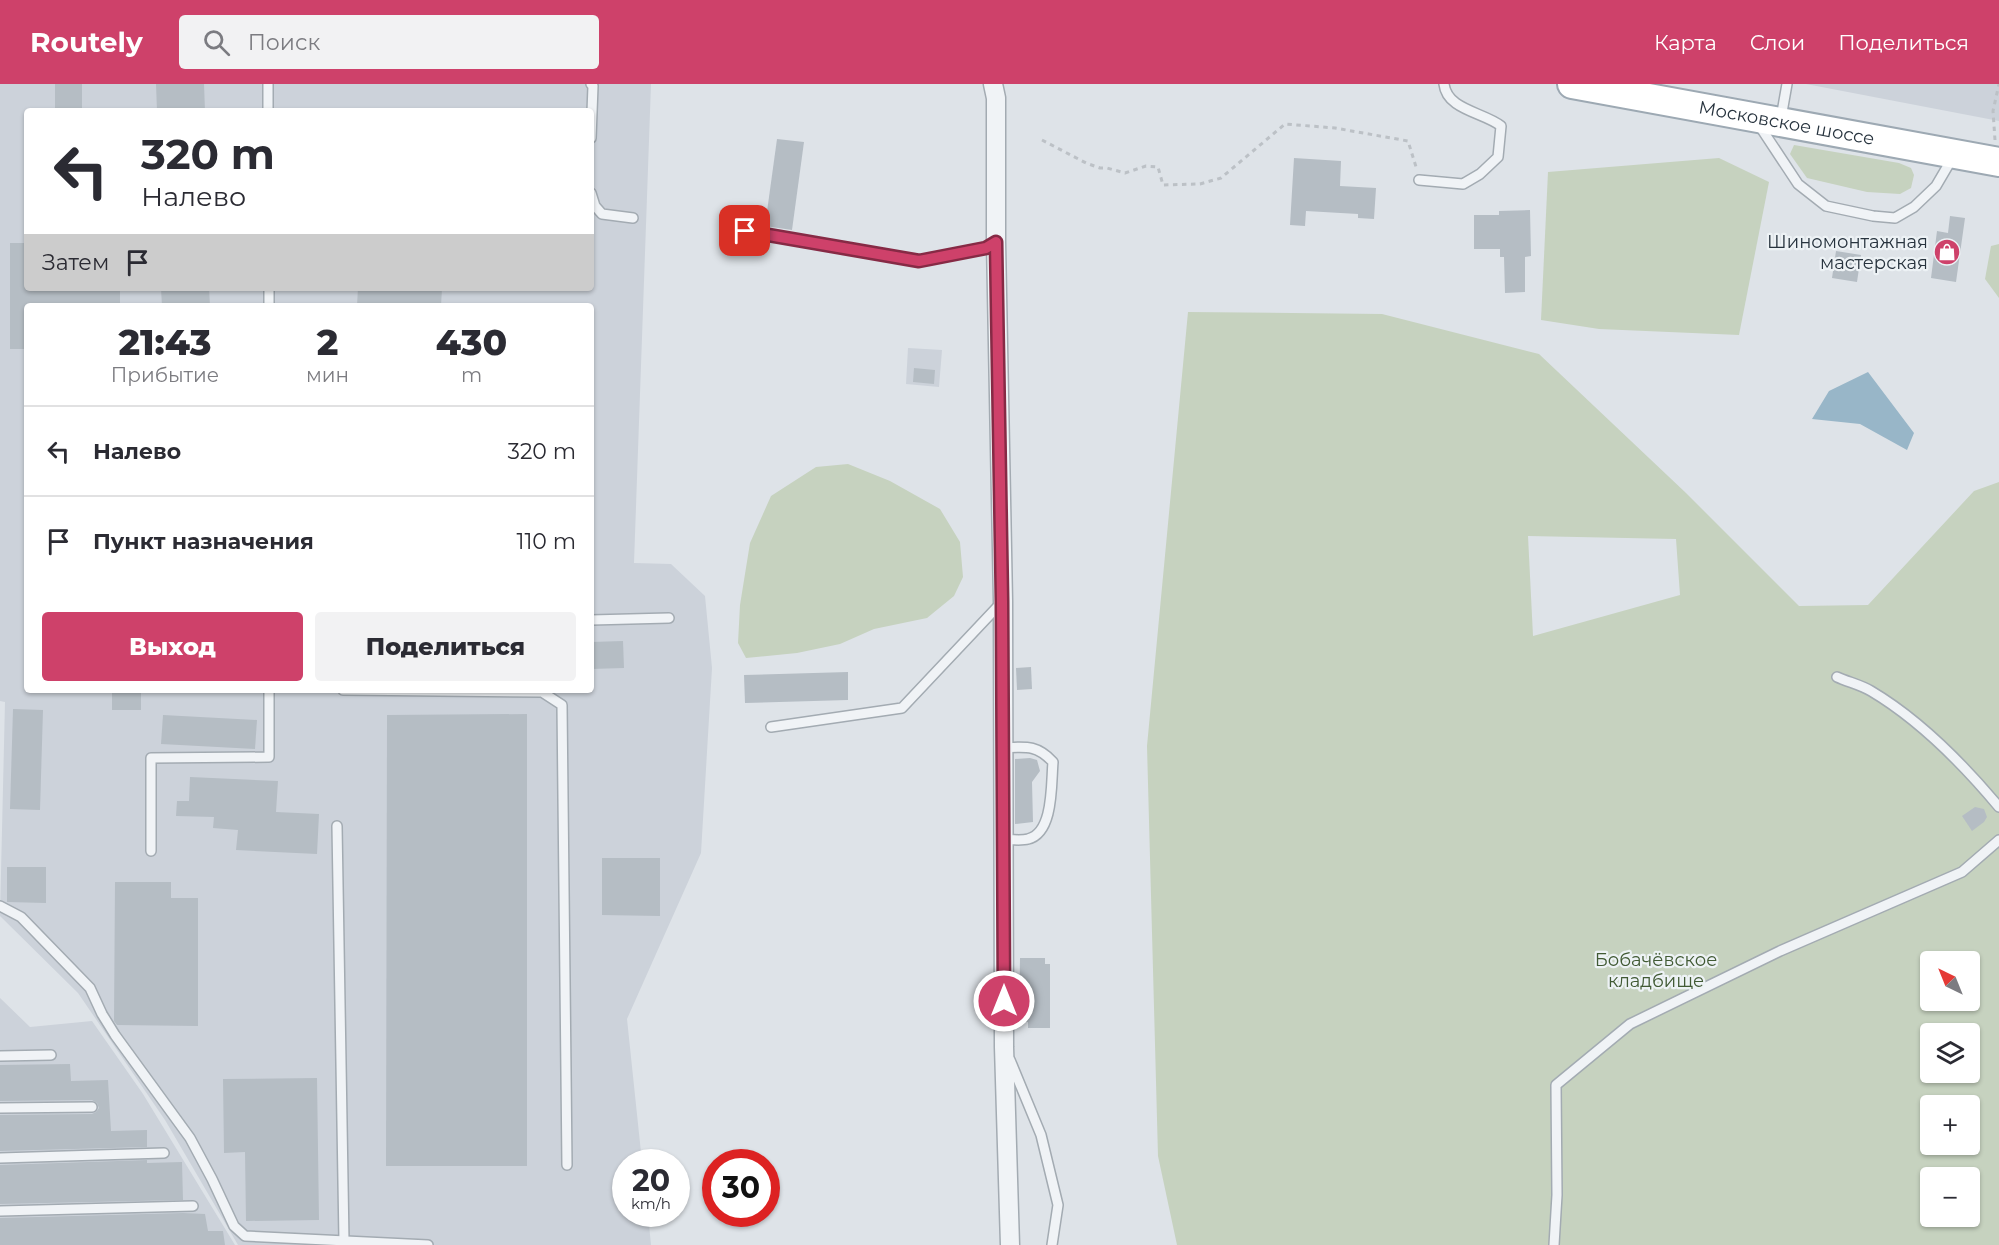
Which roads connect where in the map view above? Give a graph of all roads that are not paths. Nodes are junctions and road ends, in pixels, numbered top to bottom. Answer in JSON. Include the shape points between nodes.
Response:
{"nodes":[{"id":1,"x":268,"y":84,"type":"edge"},
{"id":2,"x":591,"y":84,"type":"edge"},
{"id":3,"x":993,"y":84,"type":"edge"},
{"id":4,"x":1444,"y":84,"type":"edge"},
{"id":5,"x":1573,"y":84,"type":"edge"},
{"id":6,"x":1786,"y":84,"type":"edge"},
{"id":7,"x":268,"y":108,"type":"edge"},
{"id":8,"x":592,"y":108,"type":"edge"},
{"id":9,"x":1767,"y":121,"type":"junction"},
{"id":10,"x":1997,"y":151,"type":"edge"},
{"id":11,"x":1955,"y":154,"type":"junction"},
{"id":12,"x":1419,"y":180,"type":"road end"},
{"id":13,"x":594,"y":203,"type":"edge"},
{"id":14,"x":633,"y":218,"type":"dead end"},
{"id":15,"x":745,"y":231,"type":"dead end"},
{"id":16,"x":996,"y":242,"type":"junction"},
{"id":17,"x":1002,"y":601,"type":"junction"},
{"id":18,"x":669,"y":618,"type":"dead end"},
{"id":19,"x":594,"y":620,"type":"edge"},
{"id":20,"x":1836,"y":677,"type":"dead end"},
{"id":21,"x":269,"y":693,"type":"edge"},
{"id":22,"x":544,"y":693,"type":"edge"},
{"id":23,"x":771,"y":727,"type":"dead end"},
{"id":24,"x":1002,"y":748,"type":"junction"},
{"id":25,"x":1999,"y":807,"type":"edge"},
{"id":26,"x":337,"y":826,"type":"dead end"},
{"id":27,"x":1004,"y":840,"type":"junction"},
{"id":28,"x":1999,"y":840,"type":"edge"},
{"id":29,"x":151,"y":851,"type":"dead end"},
{"id":30,"x":0,"y":906,"type":"edge"},
{"id":31,"x":1004,"y":1047,"type":"junction"},
{"id":32,"x":51,"y":1055,"type":"dead end"},
{"id":33,"x":0,"y":1056,"type":"edge"},
{"id":34,"x":92,"y":1107,"type":"dead end"},
{"id":35,"x":0,"y":1108,"type":"edge"},
{"id":36,"x":164,"y":1153,"type":"dead end"},
{"id":37,"x":0,"y":1158,"type":"edge"},
{"id":38,"x":567,"y":1165,"type":"dead end"},
{"id":39,"x":193,"y":1206,"type":"dead end"},
{"id":40,"x":0,"y":1211,"type":"edge"},
{"id":41,"x":344,"y":1241,"type":"junction"},
{"id":42,"x":428,"y":1245,"type":"edge"},
{"id":43,"x":1010,"y":1245,"type":"edge"},
{"id":44,"x":1052,"y":1245,"type":"edge"},
{"id":45,"x":1554,"y":1245,"type":"edge"}],
"edges":[{"from":1,"to":7,"type":"lane"},
{"from":2,"to":8,"type":"lane"},
{"from":3,"to":16,"type":"street"},
{"from":4,"to":12,"type":"lane","via":[[1455,104],[1501,126],[1498,157],[1463,184]]},
{"from":5,"to":9,"type":"main road","name":"Московское шоссе"},
{"from":6,"to":9,"type":"lane"},
{"from":9,"to":11,"type":"main road","name":"Московское шоссе"},
{"from":9,"to":11,"type":"lane","via":[[1798,184],[1826,206],[1873,216],[1895,218],[1914,207],[1936,186]]},
{"from":10,"to":11,"type":"main road","name":"Московское шоссе"},
{"from":13,"to":14,"type":"lane","via":[[602,214]]},
{"from":15,"to":16,"type":"lane","via":[[919,261],[986,248]]},
{"from":16,"to":17,"type":"street"},
{"from":17,"to":23,"type":"lane","via":[[902,708]]},
{"from":17,"to":24,"type":"street"},
{"from":18,"to":19,"type":"lane"},
{"from":20,"to":25,"type":"lane","via":[[1870,690],[1912,721],[1972,775]]},
{"from":21,"to":29,"type":"lane","via":[[269,757],[151,758]]},
{"from":22,"to":38,"type":"lane","via":[[562,705]]},
{"from":24,"to":27,"type":"street"},
{"from":24,"to":27,"type":"lane","via":[[1031,746],[1053,762],[1048,816],[1041,831],[1029,839]]},
{"from":26,"to":41,"type":"lane"},
{"from":27,"to":31,"type":"street"},
{"from":28,"to":45,"type":"lane","via":[[1962,872],[1780,951],[1630,1024],[1556,1085]]},
{"from":30,"to":41,"type":"lane","via":[[21,917],[90,988],[115,1035],[190,1138],[234,1226],[245,1236]]},
{"from":31,"to":43,"type":"street"},
{"from":31,"to":44,"type":"lane","via":[[1041,1135],[1056,1195]]},
{"from":32,"to":33,"type":"lane"},
{"from":34,"to":35,"type":"lane"},
{"from":36,"to":37,"type":"lane"},
{"from":39,"to":40,"type":"lane"},
{"from":41,"to":42,"type":"lane"}]}
